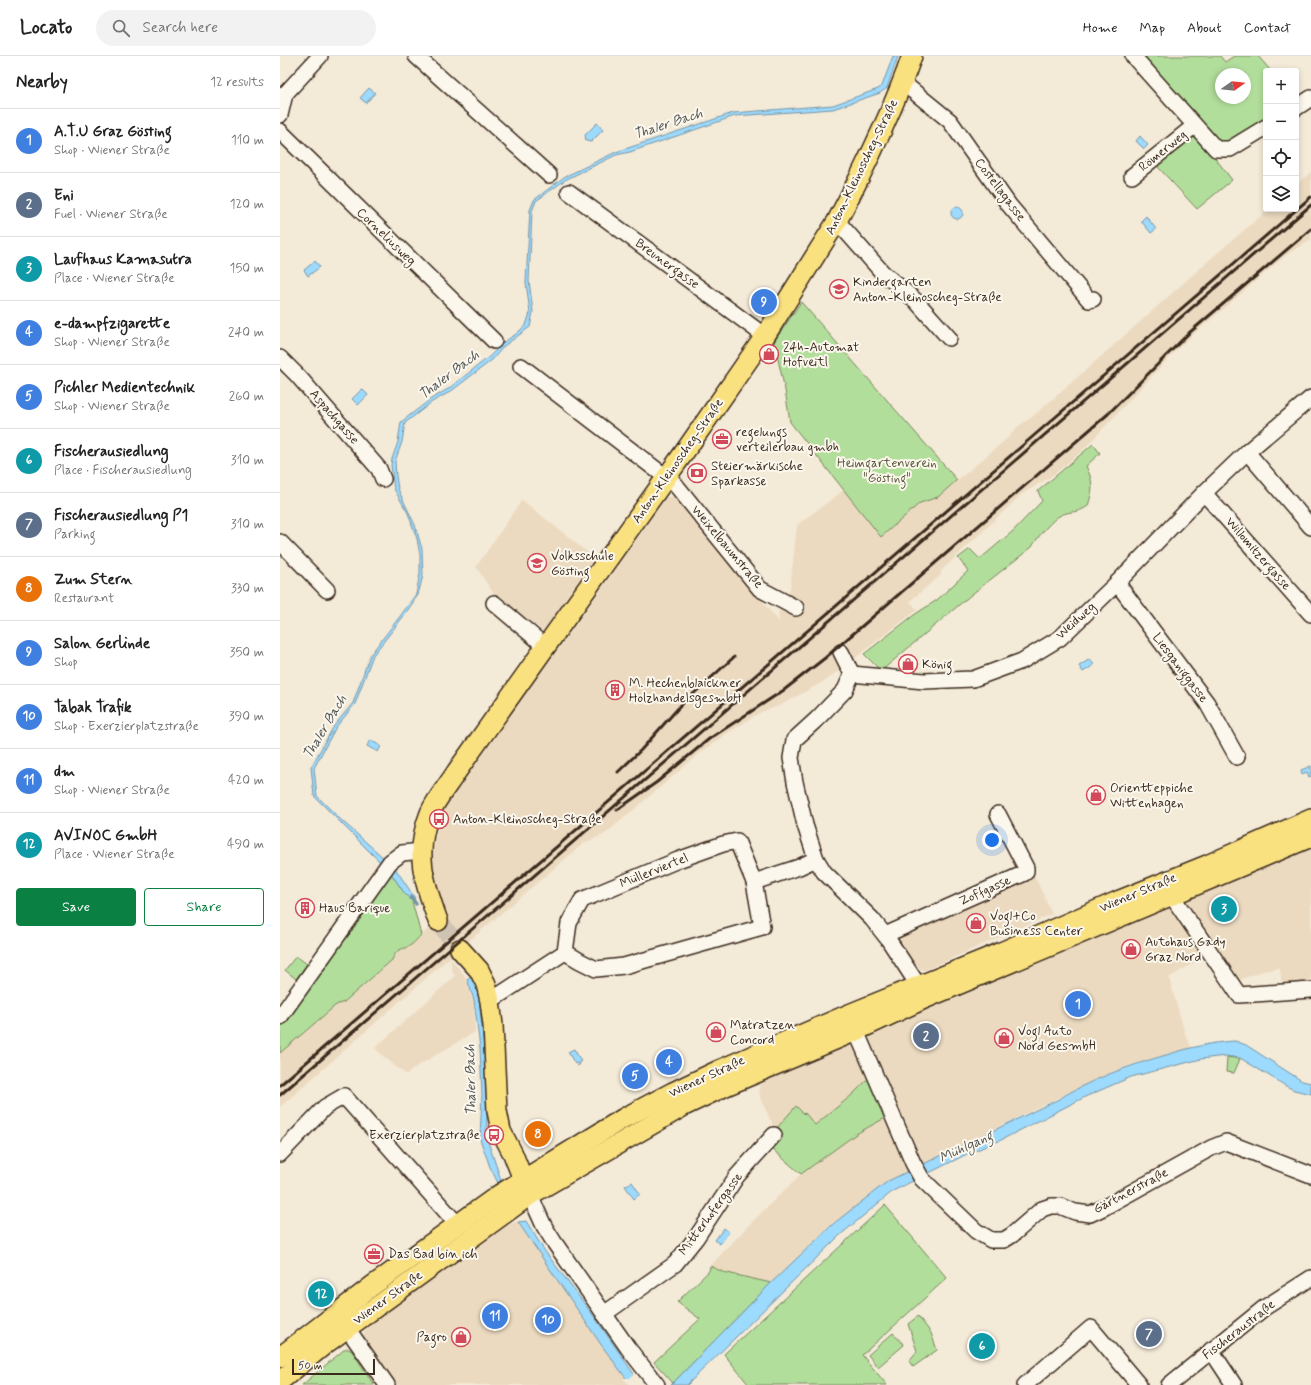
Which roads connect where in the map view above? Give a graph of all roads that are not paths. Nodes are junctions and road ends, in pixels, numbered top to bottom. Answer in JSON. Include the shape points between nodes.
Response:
{"nodes":[{"id":1,"x":320,"y":56,"type":"edge"},
{"id":2,"x":416,"y":56,"type":"edge"},
{"id":3,"x":912,"y":56,"type":"edge"},
{"id":4,"x":1133,"y":56,"type":"edge"},
{"id":5,"x":902,"y":84,"type":"junction"},
{"id":6,"x":282,"y":96,"type":"edge"},
{"id":7,"x":1311,"y":98,"type":"edge"},
{"id":8,"x":1299,"y":106,"type":"edge"},
{"id":9,"x":280,"y":115,"type":"edge"},
{"id":10,"x":1194,"y":126,"type":"junction"},
{"id":11,"x":1263,"y":128,"type":"edge"},
{"id":12,"x":280,"y":132,"type":"edge"},
{"id":13,"x":549,"y":175,"type":"dead end"},
{"id":14,"x":1132,"y":176,"type":"dead end"},
{"id":15,"x":569,"y":192,"type":"dead end"},
{"id":16,"x":837,"y":222,"type":"junction"},
{"id":17,"x":1093,"y":299,"type":"dead end"},
{"id":18,"x":765,"y":336,"type":"junction"},
{"id":19,"x":949,"y":338,"type":"dead end"},
{"id":20,"x":494,"y":341,"type":"dead end"},
{"id":21,"x":280,"y":358,"type":"edge"},
{"id":22,"x":521,"y":366,"type":"dead end"},
{"id":23,"x":1311,"y":398,"type":"edge"},
{"id":24,"x":1247,"y":452,"type":"junction"},
{"id":25,"x":666,"y":478,"type":"junction"},
{"id":26,"x":383,"y":480,"type":"dead end"},
{"id":27,"x":1204,"y":493,"type":"junction"},
{"id":28,"x":1311,"y":526,"type":"edge"},
{"id":29,"x":280,"y":542,"type":"edge"},
{"id":30,"x":1117,"y":583,"type":"junction"},
{"id":31,"x":327,"y":590,"type":"dead end"},
{"id":32,"x":494,"y":603,"type":"dead end"},
{"id":33,"x":796,"y":608,"type":"dead end"},
{"id":34,"x":1311,"y":614,"type":"edge"},
{"id":35,"x":546,"y":647,"type":"junction"},
{"id":36,"x":841,"y":652,"type":"dead end"},
{"id":37,"x":852,"y":674,"type":"junction"},
{"id":38,"x":1237,"y":757,"type":"dead end"},
{"id":39,"x":998,"y":814,"type":"dead end"},
{"id":40,"x":1311,"y":819,"type":"edge"},
{"id":41,"x":1311,"y":837,"type":"edge"},
{"id":42,"x":422,"y":858,"type":"junction"},
{"id":43,"x":816,"y":859,"type":"junction"},
{"id":44,"x":754,"y":882,"type":"junction"},
{"id":45,"x":1172,"y":896,"type":"junction"},
{"id":46,"x":438,"y":921,"type":"tunnel mouth"},
{"id":47,"x":885,"y":935,"type":"junction"},
{"id":48,"x":460,"y":949,"type":"tunnel mouth"},
{"id":49,"x":566,"y":952,"type":"junction"},
{"id":50,"x":1311,"y":990,"type":"edge"},
{"id":51,"x":921,"y":992,"type":"junction"},
{"id":52,"x":490,"y":1001,"type":"junction"},
{"id":53,"x":280,"y":1017,"type":"edge"},
{"id":54,"x":856,"y":1031,"type":"junction"},
{"id":55,"x":774,"y":1135,"type":"dead end"},
{"id":56,"x":280,"y":1154,"type":"edge"},
{"id":57,"x":1311,"y":1175,"type":"edge"},
{"id":58,"x":526,"y":1187,"type":"junction"},
{"id":59,"x":457,"y":1224,"type":"junction"},
{"id":60,"x":1311,"y":1278,"type":"edge"},
{"id":61,"x":604,"y":1314,"type":"junction"},
{"id":62,"x":347,"y":1328,"type":"junction"},
{"id":63,"x":1211,"y":1350,"type":"junction"},
{"id":64,"x":280,"y":1357,"type":"edge"},
{"id":65,"x":280,"y":1381,"type":"edge"},
{"id":66,"x":387,"y":1385,"type":"edge"},
{"id":67,"x":657,"y":1385,"type":"edge"},
{"id":68,"x":1025,"y":1385,"type":"edge"},
{"id":69,"x":1140,"y":1385,"type":"edge"},
{"id":70,"x":1169,"y":1385,"type":"edge"},
{"id":71,"x":1234,"y":1385,"type":"edge"}],
"edges":[{"from":1,"to":6,"type":"street"},
{"from":2,"to":13,"type":"street"},
{"from":3,"to":5,"type":"main road","name":"Anton-Kleinoscheg-Straße"},
{"from":4,"to":10,"type":"street","name":"Römerweg"},
{"from":5,"to":16,"type":"main road","name":"Anton-Kleinoscheg-Straße","via":[[880,137]]},
{"from":5,"to":17,"type":"street","name":"Costellagasse","via":[[950,121],[1009,205],[1090,300]]},
{"from":6,"to":9,"type":"street","via":[[284,100]]},
{"from":7,"to":8,"type":"street"},
{"from":10,"to":11,"type":"street","name":"Römerweg","via":[[1216,149],[1230,149]]},
{"from":10,"to":14,"type":"street","name":"Römerweg"},
{"from":12,"to":20,"type":"street","name":"Corneliusweg"},
{"from":15,"to":18,"type":"street","name":"Breunergasse"},
{"from":16,"to":18,"type":"main road","name":"Anton-Kleinoscheg-Straße"},
{"from":16,"to":19,"type":"street","via":[[882,272],[916,300]]},
{"from":18,"to":25,"type":"main road","name":"Anton-Kleinoscheg-Straße"},
{"from":21,"to":26,"type":"street","name":"Aspachgasse","via":[[379,469]]},
{"from":22,"to":25,"type":"street"},
{"from":23,"to":24,"type":"street","name":"Weidweg"},
{"from":24,"to":27,"type":"street","name":"Weidweg"},
{"from":24,"to":28,"type":"street"},
{"from":25,"to":33,"type":"street","name":"Weixelbaumstraße","via":[[675,484],[760,589]]},
{"from":25,"to":35,"type":"main road","name":"Anton-Kleinoscheg-Straße"},
{"from":27,"to":30,"type":"street","name":"Weidweg"},
{"from":27,"to":34,"type":"street","name":"Willomitzergasse"},
{"from":29,"to":31,"type":"street"},
{"from":30,"to":37,"type":"street","name":"Weidweg","via":[[1060,638],[1022,661],[973,679],[924,681]]},
{"from":30,"to":38,"type":"street","name":"Liesganiggasse","via":[[1207,703]]},
{"from":32,"to":35,"type":"street"},
{"from":35,"to":42,"type":"main road","name":"Anton-Kleinoscheg-Straße","via":[[457,771],[431,812],[424,833]]},
{"from":36,"to":37,"type":"street"},
{"from":37,"to":43,"type":"street","via":[[845,690],[794,740],[792,758],[795,782]]},
{"from":39,"to":47,"type":"street","name":"Zoffgasse","via":[[1026,872]]},
{"from":40,"to":51,"type":"main road","name":"Wiener Straße","via":[[992,956]]},
{"from":41,"to":45,"type":"main road","name":"Wiener Straße"},
{"from":42,"to":46,"type":"main road","via":[[424,880]]},
{"from":42,"to":53,"type":"street","via":[[402,853],[387,866]]},
{"from":43,"to":44,"type":"street"},
{"from":43,"to":47,"type":"street","via":[[824,872]]},
{"from":44,"to":49,"type":"street","name":"Müllerviertel","via":[[762,927],[755,930],[624,966],[596,968]]},
{"from":44,"to":49,"type":"street","name":"Müllerviertel","via":[[737,841],[678,860],[582,900],[569,923]]},
{"from":45,"to":50,"type":"street","via":[[1241,999]]},
{"from":45,"to":51,"type":"main road","name":"Wiener Straße"},
{"from":47,"to":51,"type":"street"},
{"from":48,"to":52,"type":"main road","via":[[479,970]]},
{"from":49,"to":52,"type":"street"},
{"from":51,"to":54,"type":"main road","name":"Wiener Straße"},
{"from":51,"to":58,"type":"main road","name":"Wiener Straße","via":[[720,1070],[673,1092],[624,1118]]},
{"from":52,"to":58,"type":"main road","via":[[497,1111],[501,1132]]},
{"from":54,"to":57,"type":"street","name":"Gärtnerstraße","via":[[922,1179],[976,1231],[991,1240],[1004,1240],[1042,1209],[1051,1206],[1090,1214],[1226,1142]]},
{"from":54,"to":58,"type":"main road","name":"Wiener Straße","via":[[728,1085]]},
{"from":55,"to":61,"type":"street","name":"Mitterhofergasse","via":[[737,1176],[696,1238],[675,1264]]},
{"from":56,"to":59,"type":"street","via":[[326,1108],[344,1096]]},
{"from":58,"to":59,"type":"main road","name":"Wiener Straße"},
{"from":58,"to":61,"type":"street","via":[[544,1226]]},
{"from":58,"to":62,"type":"main road","name":"Wiener Straße"},
{"from":59,"to":64,"type":"main road","name":"Wiener Straße"},
{"from":60,"to":63,"type":"street","name":"Fischeraustraße","via":[[1264,1308]]},
{"from":61,"to":67,"type":"street"},
{"from":62,"to":65,"type":"main road","name":"Wiener Straße"},
{"from":62,"to":66,"type":"street","name":"Wiener Straße"},
{"from":63,"to":70,"type":"street","name":"Fischeraustraße"},
{"from":63,"to":71,"type":"street"},
{"from":68,"to":69,"type":"street","via":[[1091,1328]]}]}
